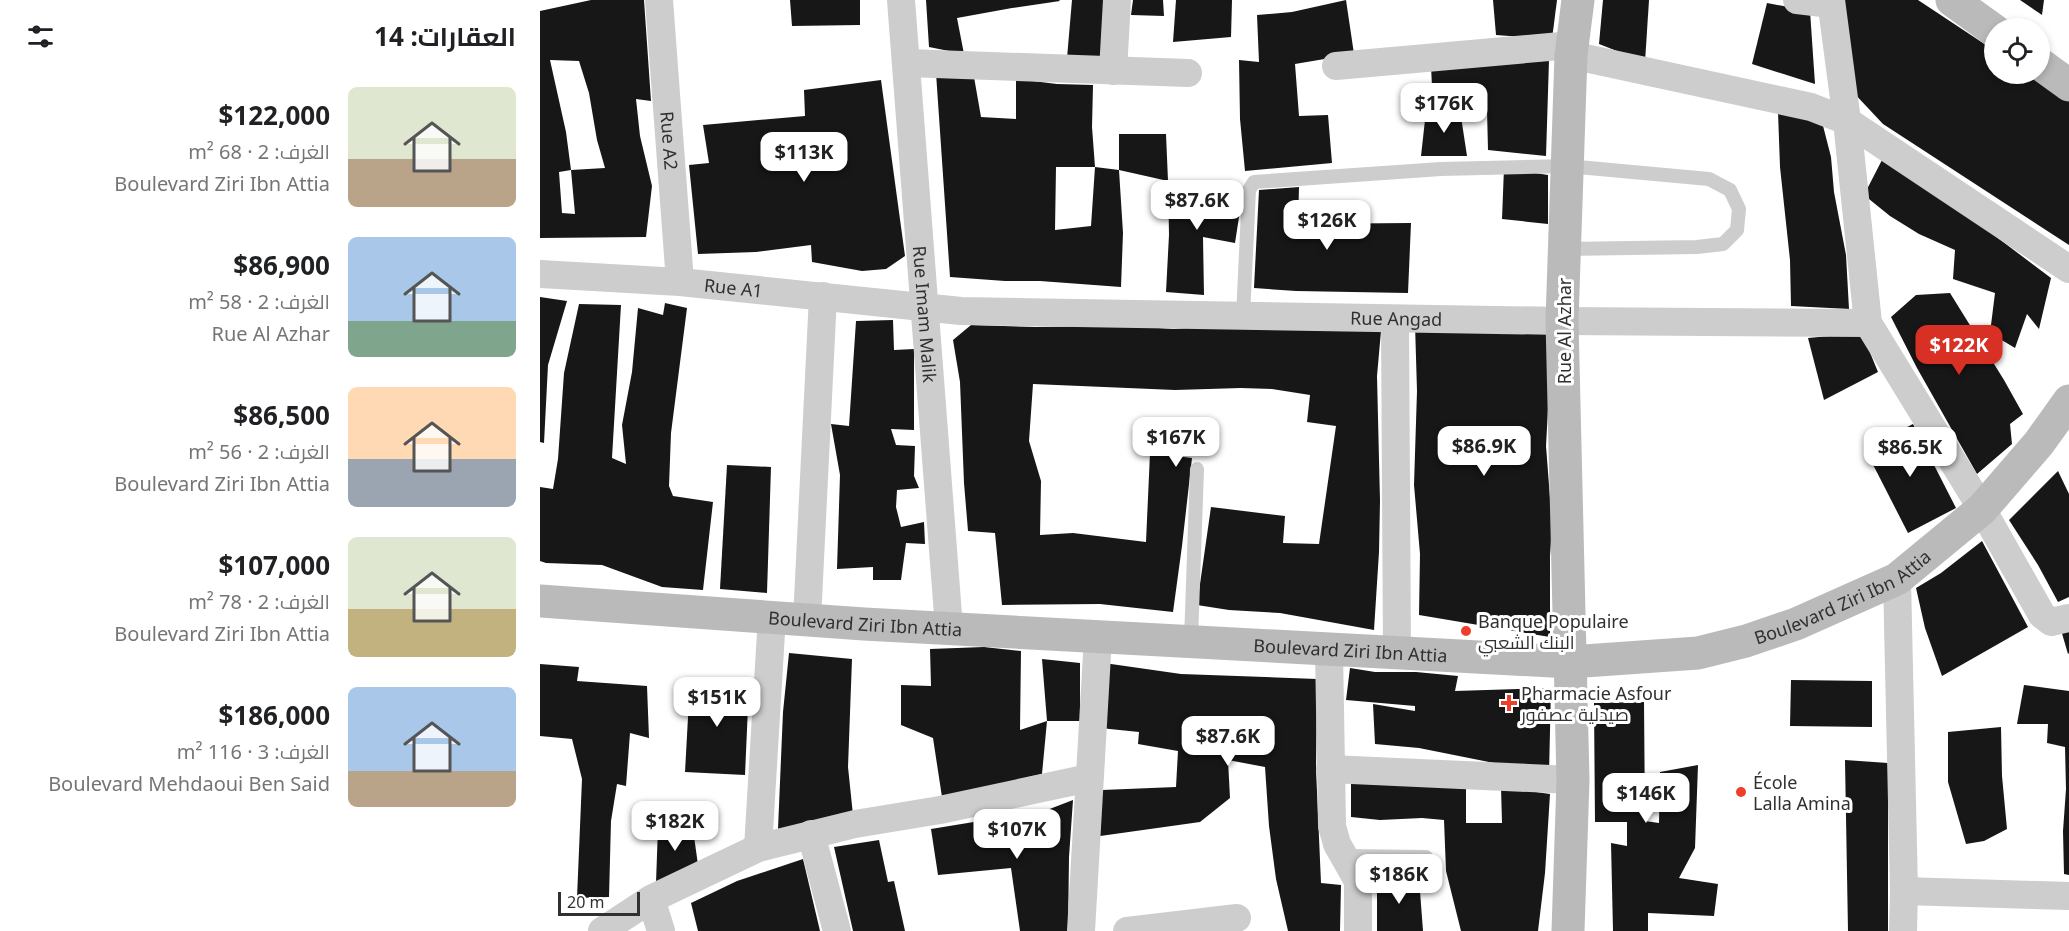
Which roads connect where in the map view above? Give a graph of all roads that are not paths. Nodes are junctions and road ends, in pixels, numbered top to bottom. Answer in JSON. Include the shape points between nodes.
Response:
{"nodes":[{"id":1,"x":659,"y":0,"type":"edge"},
{"id":2,"x":902,"y":0,"type":"edge"},
{"id":3,"x":1117,"y":0,"type":"edge"},
{"id":4,"x":1578,"y":0,"type":"edge"},
{"id":5,"x":1797,"y":0,"type":"edge"},
{"id":6,"x":1952,"y":0,"type":"edge"},
{"id":7,"x":1831,"y":2,"type":"edge"},
{"id":8,"x":1984,"y":23,"type":"edge"},
{"id":9,"x":1572,"y":50,"type":"junction"},
{"id":10,"x":907,"y":63,"type":"junction"},
{"id":11,"x":1336,"y":66,"type":"dead end"},
{"id":12,"x":1113,"y":71,"type":"junction"},
{"id":13,"x":2050,"y":71,"type":"edge"},
{"id":14,"x":1188,"y":74,"type":"dead end"},
{"id":15,"x":2069,"y":85,"type":"edge"},
{"id":16,"x":1847,"y":121,"type":"junction"},
{"id":17,"x":1567,"y":166,"type":"junction"},
{"id":18,"x":1565,"y":249,"type":"junction"},
{"id":19,"x":2069,"y":269,"type":"edge"},
{"id":20,"x":540,"y":274,"type":"edge"},
{"id":21,"x":680,"y":282,"type":"junction"},
{"id":22,"x":823,"y":296,"type":"junction"},
{"id":23,"x":924,"y":308,"type":"junction"},
{"id":24,"x":1243,"y":316,"type":"junction"},
{"id":25,"x":1395,"y":319,"type":"junction"},
{"id":26,"x":1563,"y":321,"type":"junction"},
{"id":27,"x":1868,"y":323,"type":"junction"},
{"id":28,"x":2069,"y":401,"type":"edge"},
{"id":29,"x":1197,"y":469,"type":"dead end"},
{"id":30,"x":1982,"y":509,"type":"junction"},
{"id":31,"x":1897,"y":579,"type":"junction"},
{"id":32,"x":540,"y":601,"type":"edge"},
{"id":33,"x":772,"y":616,"type":"junction"},
{"id":34,"x":2069,"y":618,"type":"edge"},
{"id":35,"x":807,"y":620,"type":"junction"},
{"id":36,"x":949,"y":628,"type":"junction"},
{"id":37,"x":1098,"y":637,"type":"junction"},
{"id":38,"x":1191,"y":641,"type":"junction"},
{"id":39,"x":1329,"y":650,"type":"junction"},
{"id":40,"x":1397,"y":654,"type":"junction"},
{"id":41,"x":1570,"y":662,"type":"junction"},
{"id":42,"x":1330,"y":768,"type":"junction"},
{"id":43,"x":1089,"y":778,"type":"junction"},
{"id":44,"x":1573,"y":780,"type":"junction"},
{"id":45,"x":811,"y":834,"type":"junction"},
{"id":46,"x":758,"y":848,"type":"junction"},
{"id":47,"x":1344,"y":856,"type":"junction"},
{"id":48,"x":1426,"y":857,"type":"dead end"},
{"id":49,"x":1904,"y":891,"type":"junction"},
{"id":50,"x":2069,"y":896,"type":"edge"},
{"id":51,"x":651,"y":898,"type":"junction"},
{"id":52,"x":1237,"y":918,"type":"dead end"},
{"id":53,"x":602,"y":931,"type":"edge"},
{"id":54,"x":661,"y":931,"type":"edge"},
{"id":55,"x":837,"y":931,"type":"edge"},
{"id":56,"x":1081,"y":931,"type":"edge"},
{"id":57,"x":1127,"y":931,"type":"edge"},
{"id":58,"x":1358,"y":931,"type":"edge"},
{"id":59,"x":1568,"y":931,"type":"edge"},
{"id":60,"x":1903,"y":931,"type":"edge"}],
"edges":[{"from":1,"to":21,"type":"street","name":"Rue A2"},
{"from":2,"to":10,"type":"street","name":"Rue Imam Malik"},
{"from":3,"to":12,"type":"street"},
{"from":4,"to":9,"type":"street","name":"Rue Al Azhar"},
{"from":5,"to":7,"type":"street"},
{"from":6,"to":8,"type":"street"},
{"from":7,"to":16,"type":"street"},
{"from":9,"to":11,"type":"street"},
{"from":9,"to":16,"type":"street","via":[[1811,107]]},
{"from":9,"to":17,"type":"street","name":"Rue Al Azhar"},
{"from":10,"to":12,"type":"street"},
{"from":10,"to":23,"type":"street","name":"Rue Imam Malik"},
{"from":12,"to":14,"type":"street"},
{"from":13,"to":15,"type":"street"},
{"from":16,"to":19,"type":"street"},
{"from":16,"to":27,"type":"street"},
{"from":17,"to":18,"type":"street","name":"Rue Al Azhar"},
{"from":17,"to":18,"type":"lane","via":[[1709,179],[1730,190],[1738,209],[1737,230],[1723,244]]},
{"from":17,"to":24,"type":"lane","via":[[1441,169],[1254,182],[1249,190]]},
{"from":18,"to":26,"type":"street","name":"Rue Al Azhar"},
{"from":20,"to":21,"type":"street","name":"Rue A1"},
{"from":21,"to":22,"type":"street","name":"Rue A1"},
{"from":22,"to":23,"type":"street","name":"Rue A1"},
{"from":22,"to":35,"type":"street"},
{"from":23,"to":24,"type":"street","name":"Rue Angad"},
{"from":23,"to":36,"type":"street","name":"Rue Imam Malik"},
{"from":24,"to":25,"type":"street","name":"Rue Angad"},
{"from":25,"to":26,"type":"street","name":"Rue Angad"},
{"from":25,"to":40,"type":"street"},
{"from":26,"to":27,"type":"street","name":"Rue Angad"},
{"from":26,"to":41,"type":"street","name":"Rue Al Azhar"},
{"from":27,"to":30,"type":"street"},
{"from":28,"to":30,"type":"street","name":"Boulevard Ziri Ibn Attia"},
{"from":29,"to":38,"type":"lane"},
{"from":30,"to":31,"type":"street","name":"Boulevard Ziri Ibn Attia"},
{"from":30,"to":34,"type":"street","via":[[2042,615],[2051,622]]},
{"from":31,"to":41,"type":"street","name":"Boulevard Ziri Ibn Attia","via":[[1796,624],[1698,653]]},
{"from":31,"to":49,"type":"street"},
{"from":32,"to":33,"type":"street","name":"Boulevard Ziri Ibn Attia"},
{"from":33,"to":35,"type":"street","name":"Boulevard Ziri Ibn Attia"},
{"from":33,"to":46,"type":"street"},
{"from":35,"to":36,"type":"street","name":"Boulevard Ziri Ibn Attia"},
{"from":36,"to":37,"type":"street","name":"Boulevard Ziri Ibn Attia"},
{"from":37,"to":38,"type":"street","name":"Boulevard Ziri Ibn Attia"},
{"from":37,"to":43,"type":"street"},
{"from":38,"to":39,"type":"street","name":"Boulevard Ziri Ibn Attia"},
{"from":39,"to":40,"type":"street","name":"Boulevard Ziri Ibn Attia"},
{"from":39,"to":42,"type":"street"},
{"from":40,"to":41,"type":"street","name":"Boulevard Ziri Ibn Attia"},
{"from":41,"to":44,"type":"street","name":"Rue Al Azhar"},
{"from":42,"to":44,"type":"street"},
{"from":42,"to":47,"type":"street","via":[[1332,826]]},
{"from":43,"to":45,"type":"street"},
{"from":43,"to":56,"type":"street"},
{"from":44,"to":59,"type":"street","name":"Rue Al Azhar"},
{"from":45,"to":46,"type":"street"},
{"from":45,"to":55,"type":"street"},
{"from":46,"to":51,"type":"street"},
{"from":47,"to":48,"type":"lane"},
{"from":47,"to":58,"type":"street","via":[[1358,881]]},
{"from":49,"to":50,"type":"street"},
{"from":49,"to":60,"type":"street"},
{"from":51,"to":53,"type":"street"},
{"from":51,"to":54,"type":"street"},
{"from":52,"to":57,"type":"street"}]}
